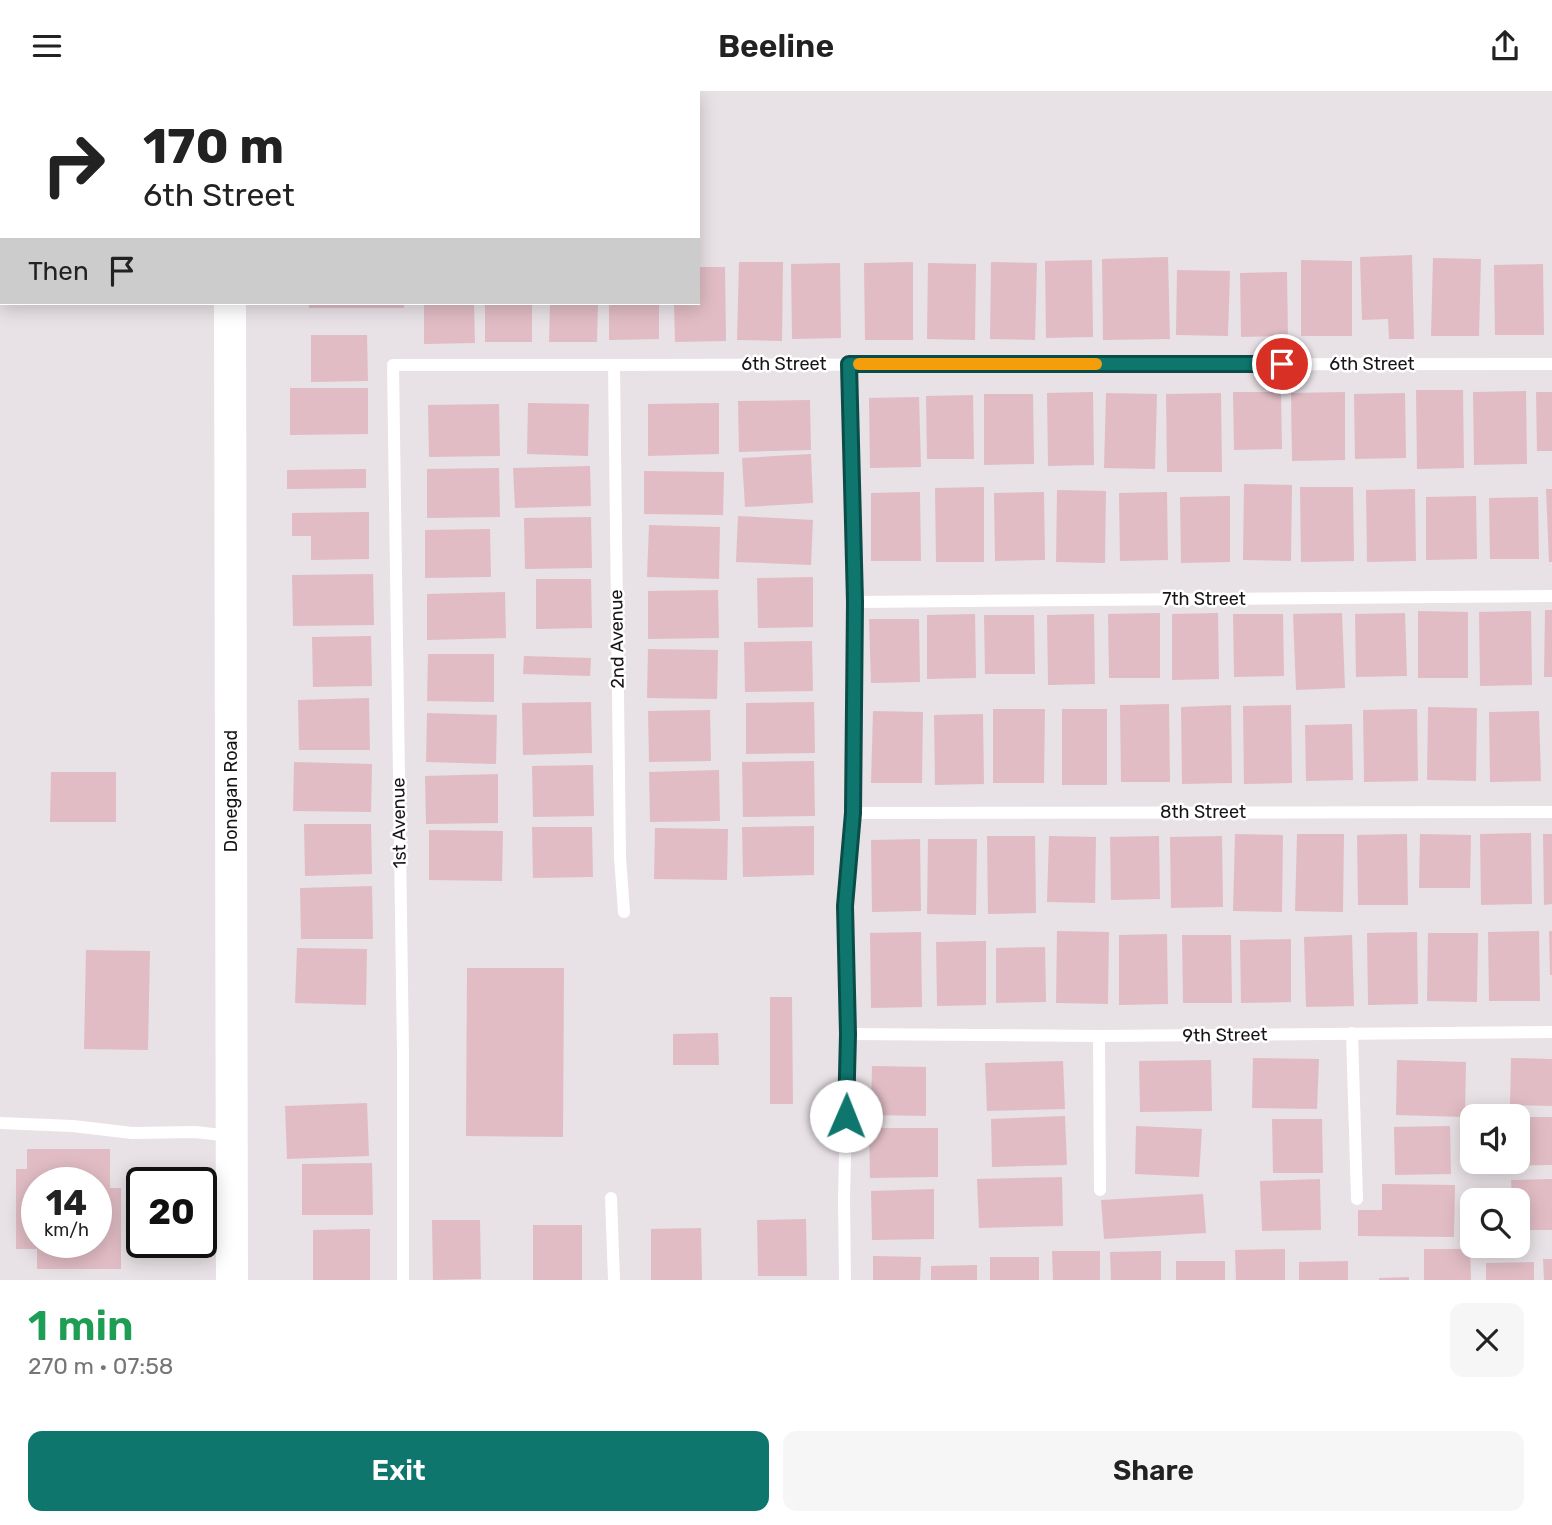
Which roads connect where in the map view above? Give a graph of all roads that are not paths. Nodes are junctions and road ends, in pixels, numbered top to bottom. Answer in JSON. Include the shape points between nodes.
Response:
{"nodes":[{"id":1,"x":230,"y":305,"type":"edge"},
{"id":2,"x":849,"y":364,"type":"junction"},
{"id":3,"x":1552,"y":364,"type":"edge"},
{"id":4,"x":394,"y":365,"type":"joint"},
{"id":5,"x":614,"y":365,"type":"junction"},
{"id":6,"x":1552,"y":596,"type":"edge"},
{"id":7,"x":855,"y":602,"type":"junction"},
{"id":8,"x":1552,"y":812,"type":"edge"},
{"id":9,"x":853,"y":813,"type":"junction"},
{"id":10,"x":624,"y":912,"type":"dead end"},
{"id":11,"x":1552,"y":1032,"type":"edge"},
{"id":12,"x":1352,"y":1033,"type":"junction"},
{"id":13,"x":848,"y":1034,"type":"junction"},
{"id":14,"x":1098,"y":1036,"type":"junction"},
{"id":15,"x":0,"y":1123,"type":"edge"},
{"id":16,"x":232,"y":1136,"type":"junction"},
{"id":17,"x":1100,"y":1191,"type":"dead end"},
{"id":18,"x":611,"y":1198,"type":"dead end"},
{"id":19,"x":1357,"y":1199,"type":"dead end"},
{"id":20,"x":232,"y":1280,"type":"edge"},
{"id":21,"x":403,"y":1280,"type":"edge"},
{"id":22,"x":614,"y":1280,"type":"edge"},
{"id":23,"x":845,"y":1280,"type":"edge"}],
"edges":[{"from":1,"to":16,"type":"street","name":"Donegan Road"},
{"from":2,"to":3,"type":"lane","name":"6th Street"},
{"from":2,"to":5,"type":"lane","name":"6th Street"},
{"from":2,"to":7,"type":"lane"},
{"from":4,"to":5,"type":"lane","name":"6th Street"},
{"from":4,"to":21,"type":"lane","name":"1st Avenue"},
{"from":5,"to":10,"type":"lane","name":"2nd Avenue"},
{"from":6,"to":7,"type":"lane","name":"7th Street"},
{"from":7,"to":9,"type":"lane"},
{"from":8,"to":9,"type":"lane","name":"8th Street"},
{"from":9,"to":13,"type":"lane","via":[[845,906]]},
{"from":11,"to":12,"type":"lane","name":"9th Street"},
{"from":12,"to":14,"type":"lane","name":"9th Street"},
{"from":12,"to":19,"type":"lane"},
{"from":13,"to":14,"type":"lane","name":"9th Street"},
{"from":13,"to":23,"type":"lane"},
{"from":14,"to":17,"type":"lane"},
{"from":15,"to":16,"type":"lane"},
{"from":16,"to":20,"type":"street","name":"Donegan Road"},
{"from":18,"to":22,"type":"lane"}]}
